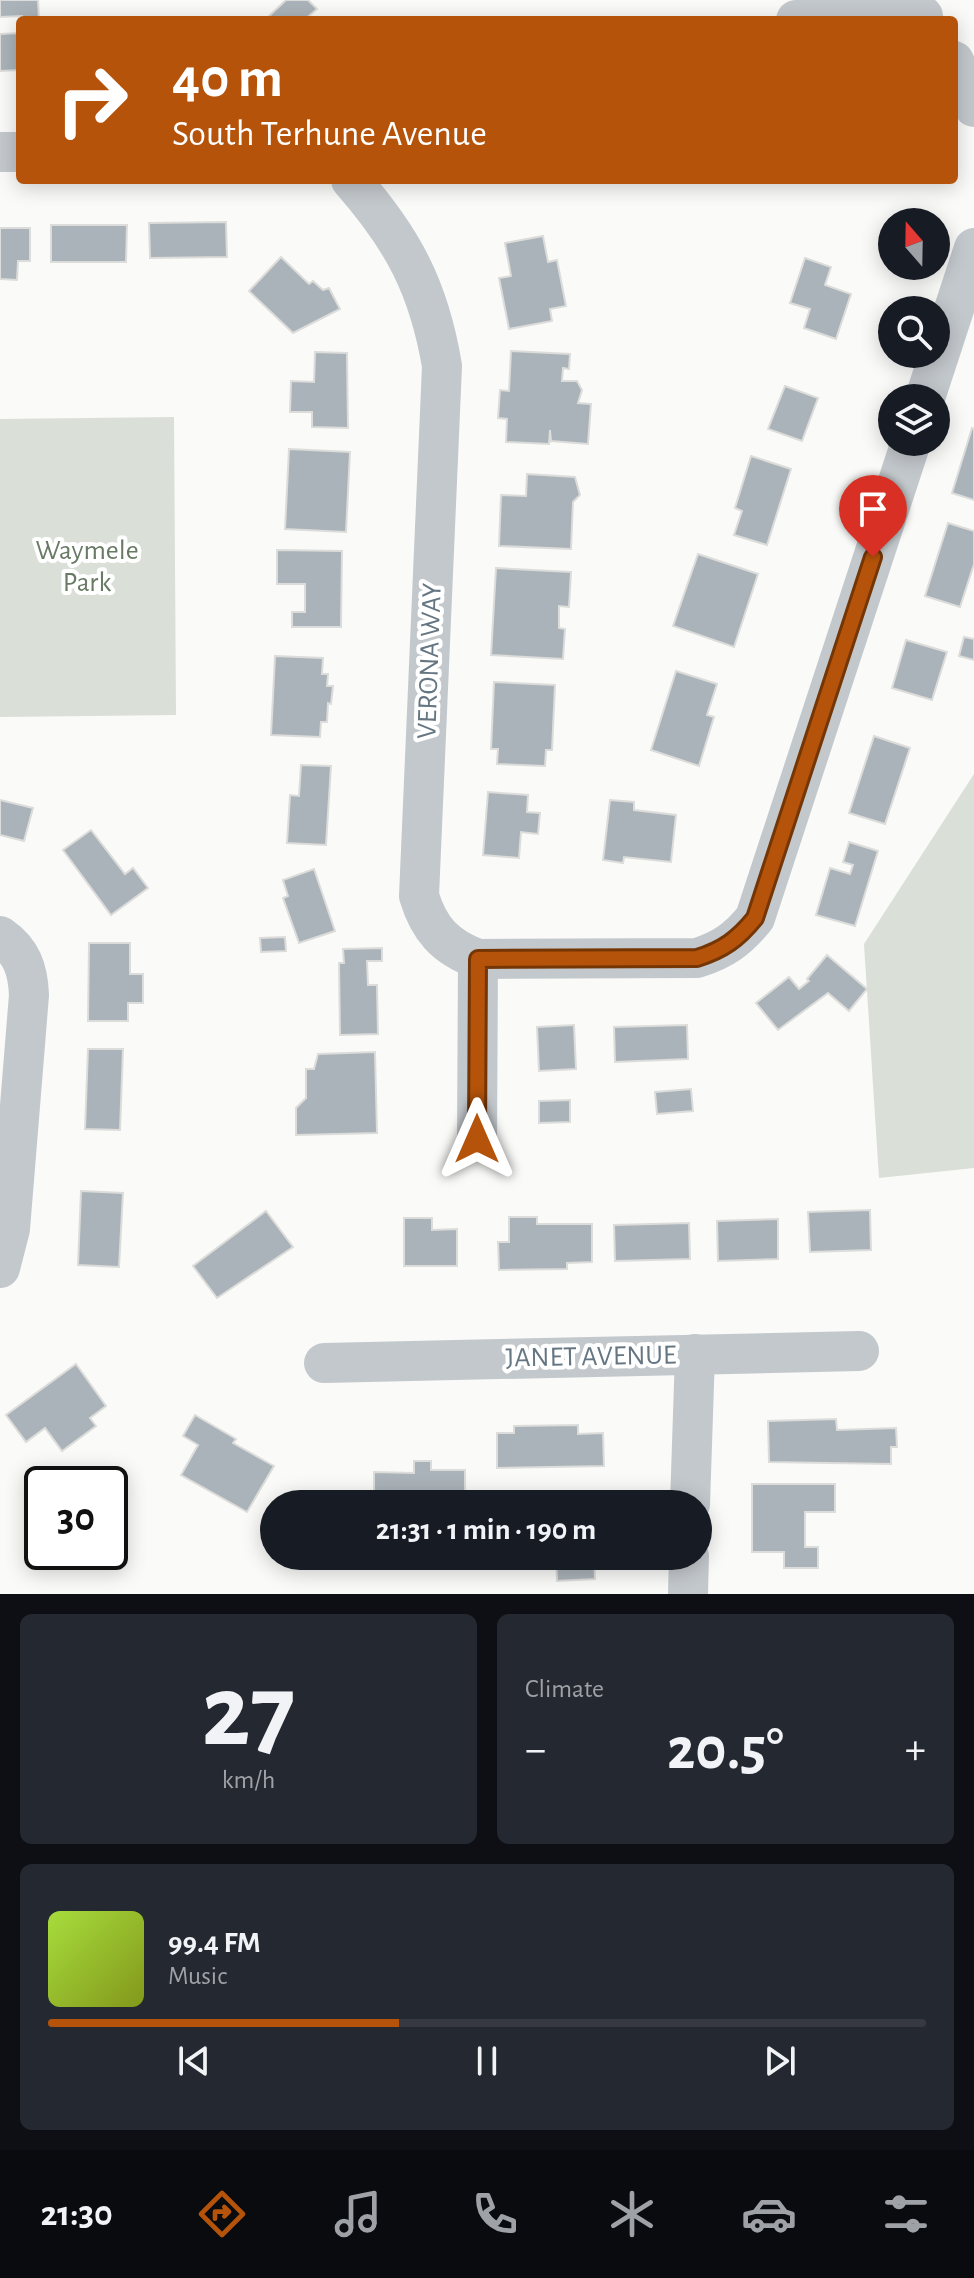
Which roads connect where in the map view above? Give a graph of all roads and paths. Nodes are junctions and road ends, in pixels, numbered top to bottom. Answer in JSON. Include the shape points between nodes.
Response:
{"nodes":[{"id":1,"x":924,"y":12,"type":"edge"},
{"id":2,"x":860,"y":16,"type":"edge"},
{"id":3,"x":958,"y":70,"type":"edge"},
{"id":4,"x":974,"y":107,"type":"edge"},
{"id":5,"x":354,"y":184,"type":"edge"},
{"id":6,"x":974,"y":248,"type":"edge"},
{"id":7,"x":930,"y":384,"type":"edge"},
{"id":8,"x":906,"y":456,"type":"edge"},
{"id":9,"x":0,"y":936,"type":"edge"},
{"id":10,"x":478,"y":959,"type":"junction"},
{"id":11,"x":477,"y":1139,"type":"dead end"},
{"id":12,"x":0,"y":1268,"type":"edge"},
{"id":13,"x":859,"y":1351,"type":"dead end"},
{"id":14,"x":695,"y":1354,"type":"junction"},
{"id":15,"x":324,"y":1363,"type":"dead end"},
{"id":16,"x":690,"y":1490,"type":"edge"},
{"id":17,"x":689,"y":1570,"type":"edge"},
{"id":18,"x":688,"y":1594,"type":"edge"}],
"edges":[{"from":1,"to":2,"type":"street"},
{"from":3,"to":4,"type":"street"},
{"from":5,"to":10,"type":"street","name":"VERONA WAY","via":[[397,236],[435,322],[442,366],[419,896],[438,936],[456,951]]},
{"from":6,"to":7,"type":"street"},
{"from":8,"to":10,"type":"street","via":[[755,918],[740,937],[697,958]]},
{"from":9,"to":12,"type":"street","via":[[19,954],[28,974],[29,995],[10,1229]]},
{"from":10,"to":11,"type":"street"},
{"from":13,"to":14,"type":"street","name":"JANET AVENUE"},
{"from":14,"to":15,"type":"street","name":"JANET AVENUE"},
{"from":14,"to":16,"type":"street"},
{"from":17,"to":18,"type":"street"}]}
